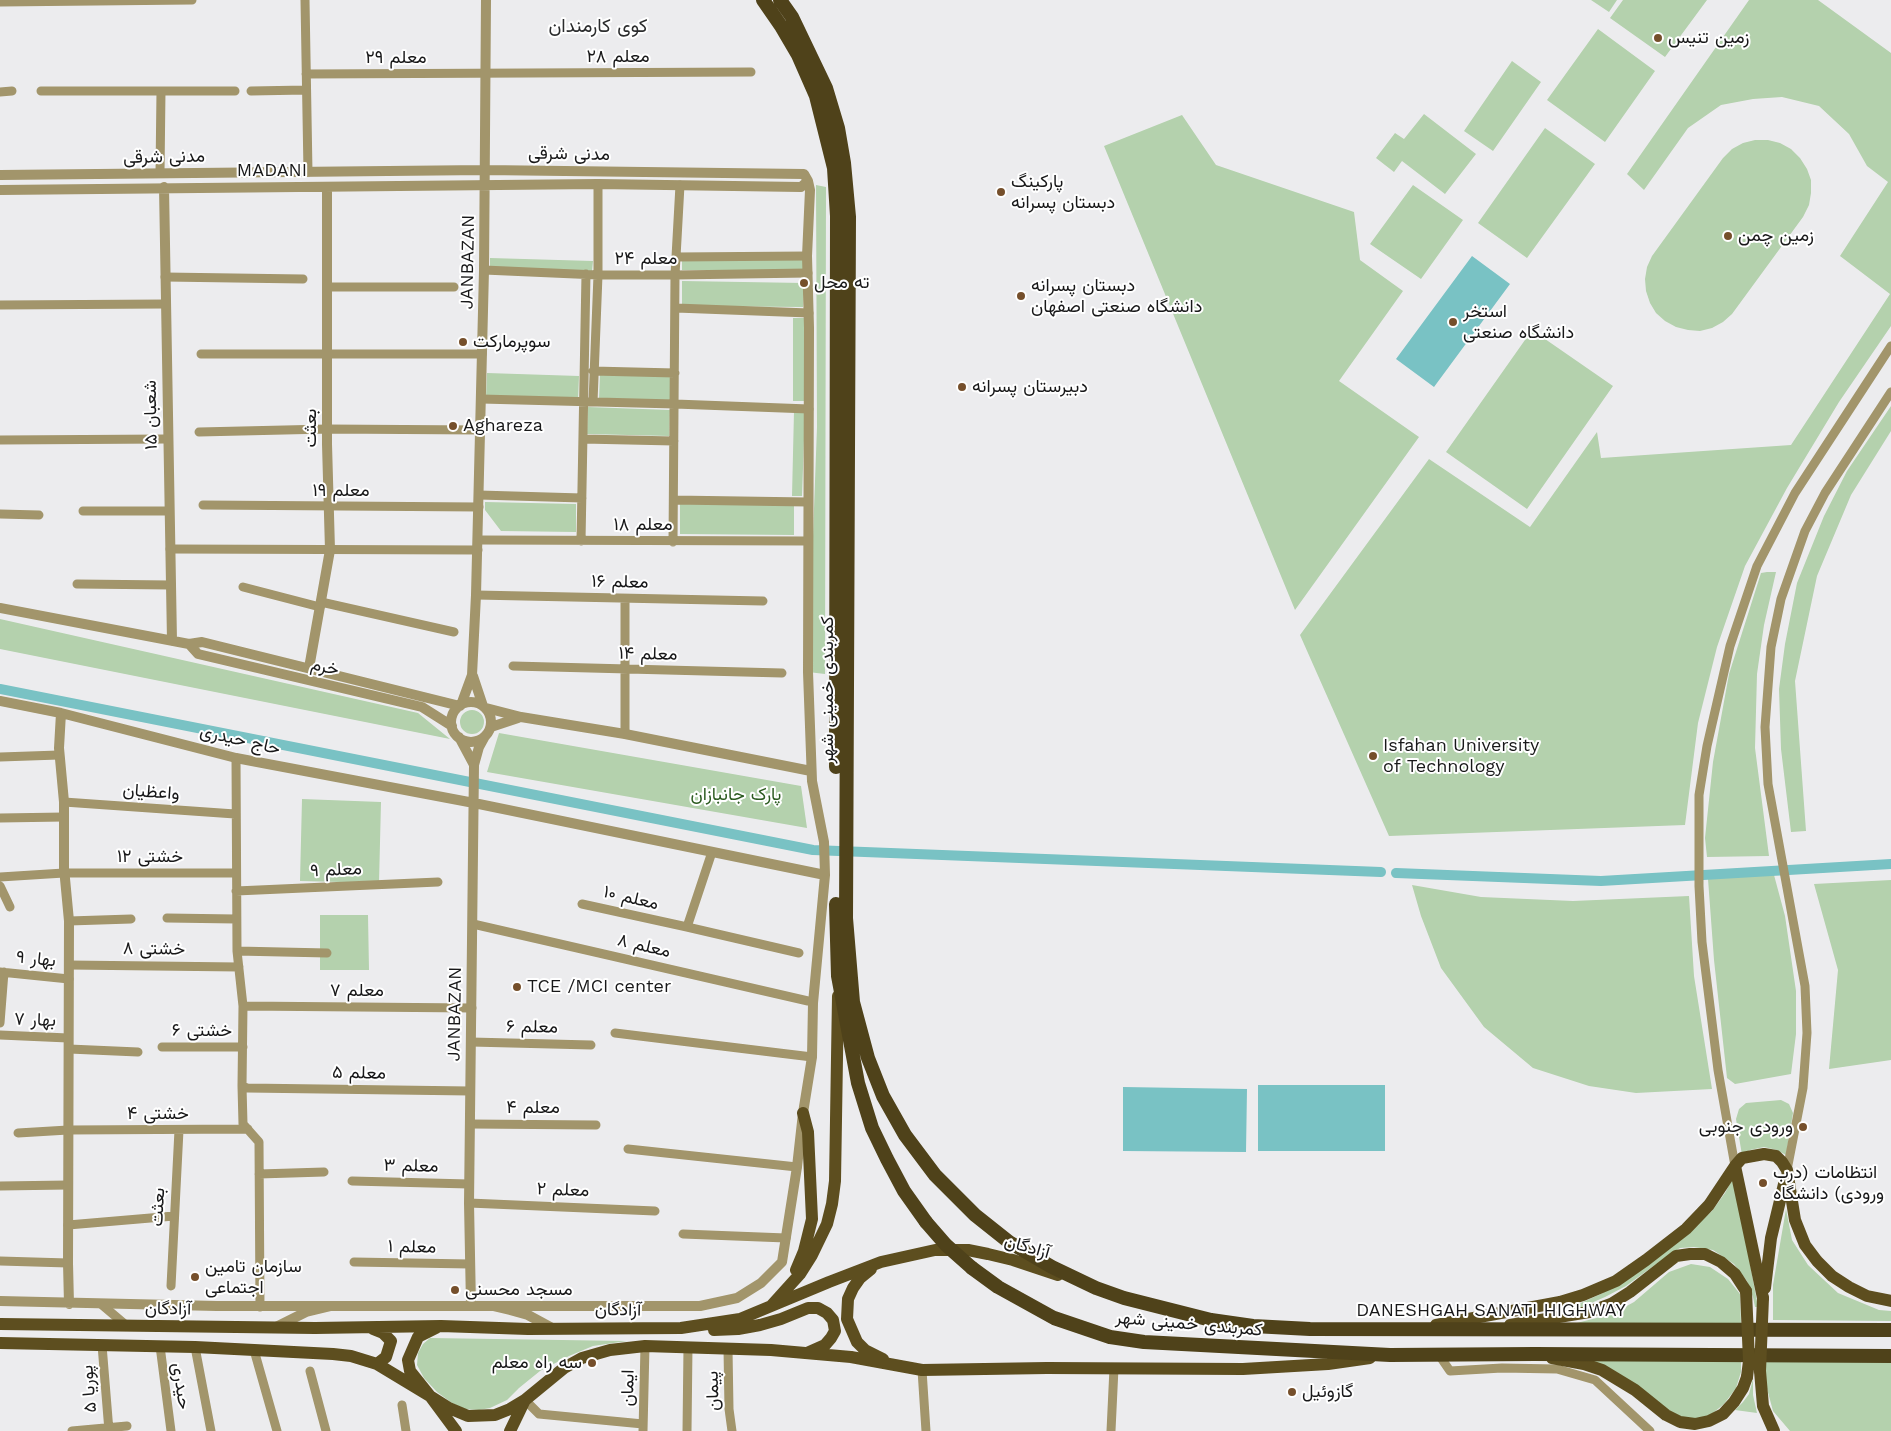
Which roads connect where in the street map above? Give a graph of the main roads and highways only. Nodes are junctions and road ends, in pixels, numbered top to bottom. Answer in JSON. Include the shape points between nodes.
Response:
{"nodes":[{"id":1,"x":764,"y":0,"type":"edge"},
{"id":2,"x":780,"y":0,"type":"edge"},
{"id":3,"x":841,"y":792,"type":"junction"},
{"id":4,"x":833,"y":868,"type":"junction"},
{"id":5,"x":838,"y":976,"type":"junction"},
{"id":6,"x":803,"y":1113,"type":"road end"},
{"id":7,"x":1735,"y":1166,"type":"junction"},
{"id":8,"x":1786,"y":1170,"type":"junction"},
{"id":9,"x":882,"y":1262,"type":"junction"},
{"id":10,"x":1096,"y":1288,"type":"junction"},
{"id":11,"x":784,"y":1292,"type":"junction"},
{"id":12,"x":1763,"y":1298,"type":"junction"},
{"id":13,"x":1891,"y":1301,"type":"edge"},
{"id":14,"x":769,"y":1308,"type":"junction"},
{"id":15,"x":0,"y":1324,"type":"edge"},
{"id":16,"x":441,"y":1326,"type":"junction"},
{"id":17,"x":237,"y":1327,"type":"junction"},
{"id":18,"x":373,"y":1328,"type":"junction"},
{"id":19,"x":681,"y":1328,"type":"junction"},
{"id":20,"x":1484,"y":1329,"type":"junction"},
{"id":21,"x":1413,"y":1330,"type":"junction"},
{"id":22,"x":1891,"y":1330,"type":"edge"},
{"id":23,"x":0,"y":1343,"type":"edge"},
{"id":24,"x":190,"y":1346,"type":"junction"},
{"id":25,"x":805,"y":1353,"type":"junction"},
{"id":26,"x":1535,"y":1354,"type":"junction"},
{"id":27,"x":1390,"y":1355,"type":"junction"},
{"id":28,"x":1891,"y":1356,"type":"edge"},
{"id":29,"x":377,"y":1364,"type":"junction"},
{"id":30,"x":899,"y":1366,"type":"junction"},
{"id":31,"x":430,"y":1396,"type":"junction"},
{"id":32,"x":525,"y":1400,"type":"junction"},
{"id":33,"x":456,"y":1431,"type":"edge"},
{"id":34,"x":510,"y":1431,"type":"edge"},
{"id":35,"x":1774,"y":1431,"type":"edge"}],
"edges":[{"from":1,"to":3,"type":"highway","name":"کمربندی خمینی شهر","via":[[798,55],[812,88],[834,168],[838,216]]},
{"from":2,"to":3,"type":"highway","name":"کمربندی خمینی شهر","via":[[792,17],[826,88],[838,128],[849,217]]},
{"from":3,"to":4,"type":"highway","name":"کمربندی خمینی شهر"},
{"from":4,"to":5,"type":"highway","name":"کمربندی خمینی شهر"},
{"from":4,"to":10,"type":"highway","name":"کمربندی خمینی شهر","via":[[846,918],[853,1002],[868,1058],[883,1096],[905,1134],[935,1175],[975,1215],[1009,1242]]},
{"from":5,"to":11,"type":"main road","via":[[836,1181],[827,1224],[800,1274]]},
{"from":5,"to":27,"type":"highway","name":"کمربندی خمینی شهر","bridge":true,"via":[[858,1083],[872,1128],[904,1191],[946,1245],[998,1288],[1054,1318],[1110,1337],[1144,1342]]},
{"from":6,"to":11,"type":"main road","via":[[808,1132],[812,1220],[804,1251]]},
{"from":7,"to":8,"type":"main road","via":[[1742,1158],[1764,1154],[1776,1156]]},
{"from":7,"to":12,"type":"main road"},
{"from":7,"to":21,"type":"main road","via":[[1709,1206],[1686,1228],[1616,1281],[1560,1302]]},
{"from":8,"to":12,"type":"main road"},
{"from":8,"to":13,"type":"main road","via":[[1795,1220],[1805,1244],[1817,1261],[1849,1287],[1867,1296]]},
{"from":9,"to":10,"type":"main road","name":"آزادگان","via":[[935,1250],[968,1250],[1013,1260]]},
{"from":9,"to":14,"type":"main road","name":"آزادگان"},
{"from":9,"to":30,"type":"main road","via":[[860,1278],[853,1288],[848,1299],[847,1319],[857,1342]]},
{"from":10,"to":21,"type":"highway","name":"DANESHGAH SANATI HIGHWAY","via":[[1152,1307],[1253,1326]]},
{"from":11,"to":14,"type":"main road"},
{"from":12,"to":35,"type":"main road","bridge":true,"via":[[1760,1371],[1763,1406]]},
{"from":14,"to":19,"type":"main road","name":"آزادگان","via":[[740,1319]]},
{"from":15,"to":17,"type":"main road","name":"آزادگان"},
{"from":16,"to":18,"type":"main road","name":"آزادگان"},
{"from":16,"to":19,"type":"main road","name":"آزادگان"},
{"from":16,"to":31,"type":"main road","via":[[418,1338],[408,1360],[410,1371]]},
{"from":17,"to":18,"type":"main road","name":"آزادگان"},
{"from":17,"to":24,"type":"main road","via":[[174,1333],[171,1337],[172,1341]]},
{"from":18,"to":29,"type":"main road","via":[[391,1341],[386,1357]]},
{"from":19,"to":25,"type":"main road","via":[[738,1329],[781,1319],[808,1308],[818,1308],[833,1320],[835,1331],[825,1344]]},
{"from":20,"to":21,"type":"highway","name":"DANESHGAH SANATI HIGHWAY"},
{"from":20,"to":22,"type":"highway","name":"DANESHGAH SANATI HIGHWAY"},
{"from":20,"to":26,"type":"main road","bridge":true,"via":[[1589,1312],[1630,1292],[1676,1256],[1704,1254],[1721,1262],[1736,1274],[1746,1291],[1747,1377],[1734,1402],[1710,1422],[1680,1422],[1666,1416],[1636,1390],[1602,1370]]},
{"from":23,"to":24,"type":"main road"},
{"from":24,"to":29,"type":"main road","via":[[333,1354]]},
{"from":25,"to":30,"type":"main road","name":"آزادگان"},
{"from":25,"to":32,"type":"main road","name":"آزادگان","via":[[645,1346],[610,1350],[582,1358],[564,1368]]},
{"from":26,"to":27,"type":"highway"},
{"from":26,"to":28,"type":"highway"},
{"from":27,"to":30,"type":"main road","name":"آزادگان","via":[[1328,1364],[1243,1369],[922,1370]]},
{"from":29,"to":31,"type":"main road"},
{"from":31,"to":32,"type":"main road","via":[[468,1416],[495,1415]]},
{"from":31,"to":33,"type":"main road"},
{"from":32,"to":34,"type":"main road"}]}
